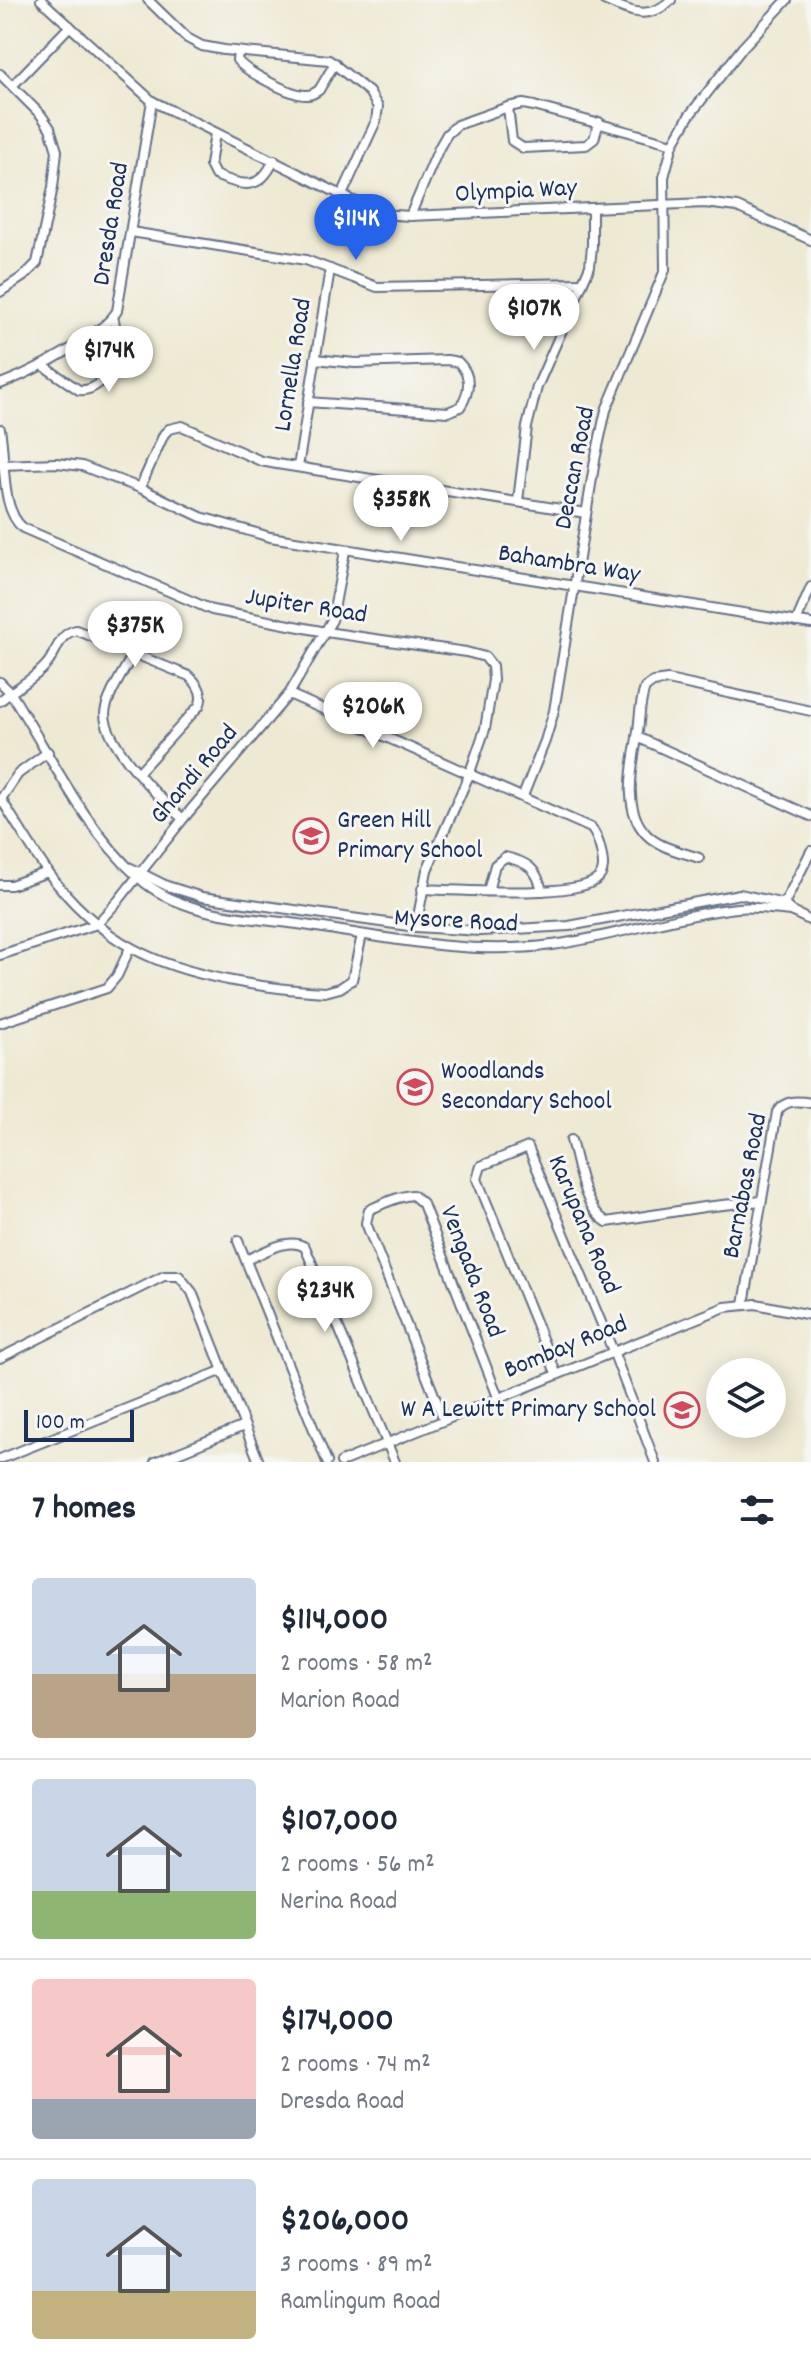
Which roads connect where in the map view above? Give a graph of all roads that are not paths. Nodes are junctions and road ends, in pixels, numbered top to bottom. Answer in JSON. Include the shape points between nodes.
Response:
{"nodes":[{"id":1,"x":41,"y":0,"type":"edge"},
{"id":2,"x":148,"y":0,"type":"edge"},
{"id":3,"x":604,"y":0,"type":"edge"},
{"id":4,"x":671,"y":0,"type":"edge"},
{"id":5,"x":787,"y":0,"type":"edge"},
{"id":6,"x":70,"y":26,"type":"junction"},
{"id":7,"x":238,"y":52,"type":"junction"},
{"id":8,"x":335,"y":63,"type":"junction"},
{"id":9,"x":0,"y":74,"type":"edge"},
{"id":10,"x":13,"y":85,"type":"junction"},
{"id":11,"x":152,"y":101,"type":"junction"},
{"id":12,"x":508,"y":107,"type":"junction"},
{"id":13,"x":599,"y":122,"type":"junction"},
{"id":14,"x":215,"y":133,"type":"junction"},
{"id":15,"x":673,"y":144,"type":"junction"},
{"id":16,"x":274,"y":160,"type":"junction"},
{"id":17,"x":342,"y":195,"type":"junction"},
{"id":18,"x":664,"y":205,"type":"junction"},
{"id":19,"x":592,"y":208,"type":"junction"},
{"id":20,"x":410,"y":216,"type":"junction"},
{"id":21,"x":131,"y":232,"type":"junction"},
{"id":22,"x":811,"y":240,"type":"edge"},
{"id":23,"x":330,"y":269,"type":"junction"},
{"id":24,"x":582,"y":283,"type":"junction"},
{"id":25,"x":0,"y":292,"type":"edge"},
{"id":26,"x":113,"y":317,"type":"junction"},
{"id":27,"x":315,"y":359,"type":"junction"},
{"id":28,"x":42,"y":365,"type":"junction"},
{"id":29,"x":0,"y":384,"type":"edge"},
{"id":30,"x":308,"y":402,"type":"junction"},
{"id":31,"x":0,"y":429,"type":"edge"},
{"id":32,"x":2,"y":465,"type":"edge"},
{"id":33,"x":298,"y":467,"type":"junction"},
{"id":34,"x":140,"y":488,"type":"junction"},
{"id":35,"x":518,"y":501,"type":"junction"},
{"id":36,"x":586,"y":513,"type":"junction"},
{"id":37,"x":345,"y":551,"type":"junction"},
{"id":38,"x":574,"y":586,"type":"junction"},
{"id":39,"x":811,"y":587,"type":"edge"},
{"id":40,"x":796,"y":622,"type":"junction"},
{"id":41,"x":811,"y":624,"type":"edge"},
{"id":42,"x":326,"y":632,"type":"junction"},
{"id":43,"x":134,"y":652,"type":"junction"},
{"id":44,"x":0,"y":682,"type":"edge"},
{"id":45,"x":10,"y":692,"type":"junction"},
{"id":46,"x":289,"y":694,"type":"junction"},
{"id":47,"x":0,"y":701,"type":"edge"},
{"id":48,"x":811,"y":711,"type":"edge"},
{"id":49,"x":637,"y":737,"type":"junction"},
{"id":50,"x":48,"y":752,"type":"junction"},
{"id":51,"x":138,"y":773,"type":"junction"},
{"id":52,"x":469,"y":775,"type":"junction"},
{"id":53,"x":523,"y":796,"type":"junction"},
{"id":54,"x":0,"y":799,"type":"edge"},
{"id":55,"x":811,"y":816,"type":"edge"},
{"id":56,"x":183,"y":819,"type":"junction"},
{"id":57,"x":811,"y":851,"type":"edge"},
{"id":58,"x":699,"y":858,"type":"dead end"},
{"id":59,"x":48,"y":872,"type":"junction"},
{"id":60,"x":136,"y":872,"type":"junction"},
{"id":61,"x":0,"y":885,"type":"edge"},
{"id":62,"x":422,"y":889,"type":"junction"},
{"id":63,"x":488,"y":891,"type":"junction"},
{"id":64,"x":542,"y":891,"type":"junction"},
{"id":65,"x":785,"y":908,"type":"junction"},
{"id":66,"x":811,"y":921,"type":"edge"},
{"id":67,"x":97,"y":924,"type":"junction"},
{"id":68,"x":416,"y":927,"type":"junction"},
{"id":69,"x":362,"y":935,"type":"junction"},
{"id":70,"x":130,"y":948,"type":"junction"},
{"id":71,"x":0,"y":955,"type":"edge"},
{"id":72,"x":0,"y":1023,"type":"edge"},
{"id":73,"x":811,"y":1103,"type":"edge"},
{"id":74,"x":571,"y":1140,"type":"dead end"},
{"id":75,"x":761,"y":1201,"type":"junction"},
{"id":76,"x":238,"y":1241,"type":"dead end"},
{"id":77,"x":246,"y":1260,"type":"junction"},
{"id":78,"x":744,"y":1304,"type":"junction"},
{"id":79,"x":811,"y":1315,"type":"edge"},
{"id":80,"x":613,"y":1351,"type":"junction"},
{"id":81,"x":0,"y":1358,"type":"edge"},
{"id":82,"x":221,"y":1371,"type":"junction"},
{"id":83,"x":556,"y":1373,"type":"junction"},
{"id":84,"x":498,"y":1397,"type":"junction"},
{"id":85,"x":444,"y":1420,"type":"junction"},
{"id":86,"x":244,"y":1426,"type":"junction"},
{"id":87,"x":388,"y":1443,"type":"junction"},
{"id":88,"x":0,"y":1459,"type":"edge"},
{"id":89,"x":155,"y":1462,"type":"edge"},
{"id":90,"x":259,"y":1462,"type":"edge"},
{"id":91,"x":327,"y":1462,"type":"edge"},
{"id":92,"x":341,"y":1462,"type":"edge"},
{"id":93,"x":395,"y":1462,"type":"edge"},
{"id":94,"x":655,"y":1462,"type":"edge"}],
"edges":[{"from":1,"to":6,"type":"street","name":"Olympia Way"},
{"from":2,"to":7,"type":"street","via":[[192,41]]},
{"from":3,"to":4,"type":"street","via":[[642,13],[656,12]]},
{"from":5,"to":15,"type":"street","name":"Deccan Road","via":[[763,23]]},
{"from":6,"to":10,"type":"street"},
{"from":6,"to":11,"type":"street","name":"Olympia Way"},
{"from":7,"to":8,"type":"street"},
{"from":7,"to":8,"type":"street","via":[[243,67],[302,95],[319,90]]},
{"from":8,"to":17,"type":"street","via":[[369,92],[378,113]]},
{"from":9,"to":10,"type":"street"},
{"from":10,"to":25,"type":"street","via":[[50,128],[57,151],[37,263]]},
{"from":11,"to":14,"type":"street","name":"Olympia Way"},
{"from":11,"to":21,"type":"street","name":"Dresda Road"},
{"from":12,"to":13,"type":"street","via":[[523,104]]},
{"from":12,"to":13,"type":"street","via":[[512,141],[523,148],[586,145],[594,139]]},
{"from":12,"to":20,"type":"street","via":[[468,120],[447,134]]},
{"from":13,"to":15,"type":"street"},
{"from":14,"to":16,"type":"street","name":"Olympia Way"},
{"from":14,"to":16,"type":"street","via":[[210,165],[215,175],[255,183]]},
{"from":15,"to":18,"type":"street","name":"Deccan Road","via":[[664,177]]},
{"from":16,"to":17,"type":"street","name":"Olympia Way"},
{"from":17,"to":20,"type":"street","name":"Olympia Way","via":[[380,214]]},
{"from":18,"to":19,"type":"street","name":"Olympia Way"},
{"from":18,"to":22,"type":"street","name":"Olympia Way","via":[[737,207]]},
{"from":18,"to":36,"type":"street","name":"Deccan Road","via":[[665,270],[606,410]]},
{"from":19,"to":20,"type":"street","name":"Olympia Way"},
{"from":19,"to":24,"type":"street","via":[[591,258]]},
{"from":21,"to":23,"type":"street","via":[[306,260]]},
{"from":21,"to":26,"type":"street","name":"Dresda Road"},
{"from":23,"to":24,"type":"street","via":[[370,286],[394,289]]},
{"from":23,"to":27,"type":"street","name":"Lornella Road"},
{"from":24,"to":35,"type":"street","via":[[537,387]]},
{"from":26,"to":28,"type":"street","name":"Dresda Road"},
{"from":26,"to":28,"type":"street","via":[[113,358],[89,390],[79,390]]},
{"from":27,"to":30,"type":"street","name":"Lornella Road"},
{"from":27,"to":30,"type":"street","via":[[458,362],[469,385],[460,407],[448,412]]},
{"from":28,"to":29,"type":"street","name":"Dresda Road"},
{"from":30,"to":33,"type":"street","name":"Lornella Road"},
{"from":31,"to":32,"type":"street","name":"Jupiter Road"},
{"from":32,"to":34,"type":"street","name":"Bahambra Way","via":[[70,463]]},
{"from":32,"to":42,"type":"street","name":"Jupiter Road","via":[[6,508],[23,528],[212,610]]},
{"from":33,"to":34,"type":"street","via":[[261,461],[175,427],[164,434]]},
{"from":33,"to":35,"type":"street"},
{"from":34,"to":37,"type":"street","name":"Bahambra Way","via":[[233,528]]},
{"from":35,"to":36,"type":"street"},
{"from":36,"to":38,"type":"street","name":"Deccan Road"},
{"from":37,"to":38,"type":"street","name":"Bahambra Way"},
{"from":37,"to":42,"type":"street","name":"Ghandi Road"},
{"from":38,"to":40,"type":"street","name":"Bahambra Way"},
{"from":38,"to":53,"type":"street","name":"Deccan Road","via":[[550,726]]},
{"from":39,"to":40,"type":"street"},
{"from":40,"to":41,"type":"street","name":"Bahambra Way"},
{"from":42,"to":46,"type":"street","name":"Ghandi Road"},
{"from":42,"to":52,"type":"street","name":"Jupiter Road","via":[[485,657],[493,671],[490,701],[482,744]]},
{"from":43,"to":45,"type":"street","via":[[84,631],[70,631],[45,666]]},
{"from":43,"to":51,"type":"street","via":[[105,716]]},
{"from":43,"to":51,"type":"street","via":[[189,676],[202,696],[189,719]]},
{"from":44,"to":45,"type":"street","name":"Mysore Road"},
{"from":45,"to":47,"type":"street"},
{"from":45,"to":50,"type":"street","name":"Mysore Road"},
{"from":46,"to":52,"type":"street"},
{"from":46,"to":56,"type":"street","name":"Ghandi Road"},
{"from":48,"to":49,"type":"street","via":[[660,680],[645,688]]},
{"from":49,"to":55,"type":"street"},
{"from":49,"to":58,"type":"street","via":[[630,780],[639,825],[650,839]]},
{"from":50,"to":54,"type":"street","via":[[18,774]]},
{"from":50,"to":60,"type":"street","name":"Mysore Road","via":[[97,830]]},
{"from":51,"to":56,"type":"street"},
{"from":52,"to":53,"type":"street"},
{"from":52,"to":62,"type":"street"},
{"from":53,"to":64,"type":"street","via":[[591,828],[602,857],[603,870],[596,880]]},
{"from":54,"to":59,"type":"street"},
{"from":56,"to":60,"type":"street","name":"Ghandi Road"},
{"from":57,"to":65,"type":"street"},
{"from":59,"to":61,"type":"street"},
{"from":59,"to":67,"type":"street"},
{"from":60,"to":67,"type":"street","name":"Ghandi Road"},
{"from":60,"to":68,"type":"street","name":"Mysore Road","via":[[202,897]]},
{"from":60,"to":69,"type":"street","name":"Mysore Road","via":[[176,900],[206,911]]},
{"from":62,"to":63,"type":"street"},
{"from":62,"to":68,"type":"street"},
{"from":63,"to":64,"type":"street"},
{"from":63,"to":64,"type":"street","via":[[495,865],[505,857],[532,867]]},
{"from":65,"to":66,"type":"street","name":"Mysore Road"},
{"from":65,"to":68,"type":"street","name":"Mysore Road","via":[[740,894],[545,929]]},
{"from":65,"to":69,"type":"street","name":"Mysore Road","via":[[736,908],[532,946],[441,945]]},
{"from":67,"to":70,"type":"street"},
{"from":67,"to":71,"type":"street"},
{"from":69,"to":70,"type":"street","via":[[352,980],[325,992],[225,978]]},
{"from":70,"to":72,"type":"street","via":[[107,988]]},
{"from":73,"to":75,"type":"street","name":"Barnabas Road","via":[[790,1102],[777,1112]]},
{"from":74,"to":75,"type":"street","via":[[590,1201],[607,1222]]},
{"from":75,"to":78,"type":"street","name":"Barnabas Road"},
{"from":76,"to":77,"type":"street"},
{"from":77,"to":87,"type":"street","via":[[287,1243],[305,1247]]},
{"from":77,"to":91,"type":"street"},
{"from":78,"to":79,"type":"street","name":"Bombay Road"},
{"from":78,"to":80,"type":"street","name":"Bombay Road"},
{"from":80,"to":83,"type":"street","name":"Bombay Road"},
{"from":80,"to":83,"type":"street","name":"Karupana Road","via":[[528,1147],[515,1151],[481,1166],[477,1179]]},
{"from":80,"to":94,"type":"street"},
{"from":81,"to":82,"type":"street","via":[[174,1274],[192,1292]]},
{"from":82,"to":86,"type":"street"},
{"from":82,"to":88,"type":"street"},
{"from":83,"to":84,"type":"street","name":"Bombay Road"},
{"from":84,"to":85,"type":"street","name":"Bombay Road"},
{"from":84,"to":85,"type":"street","name":"Vengada Road","via":[[423,1204],[407,1195],[378,1206],[369,1210],[366,1223]]},
{"from":85,"to":87,"type":"street","name":"Bombay Road"},
{"from":86,"to":89,"type":"street"},
{"from":86,"to":90,"type":"street"},
{"from":87,"to":92,"type":"street","name":"Bombay Road"},
{"from":87,"to":93,"type":"street"}]}
